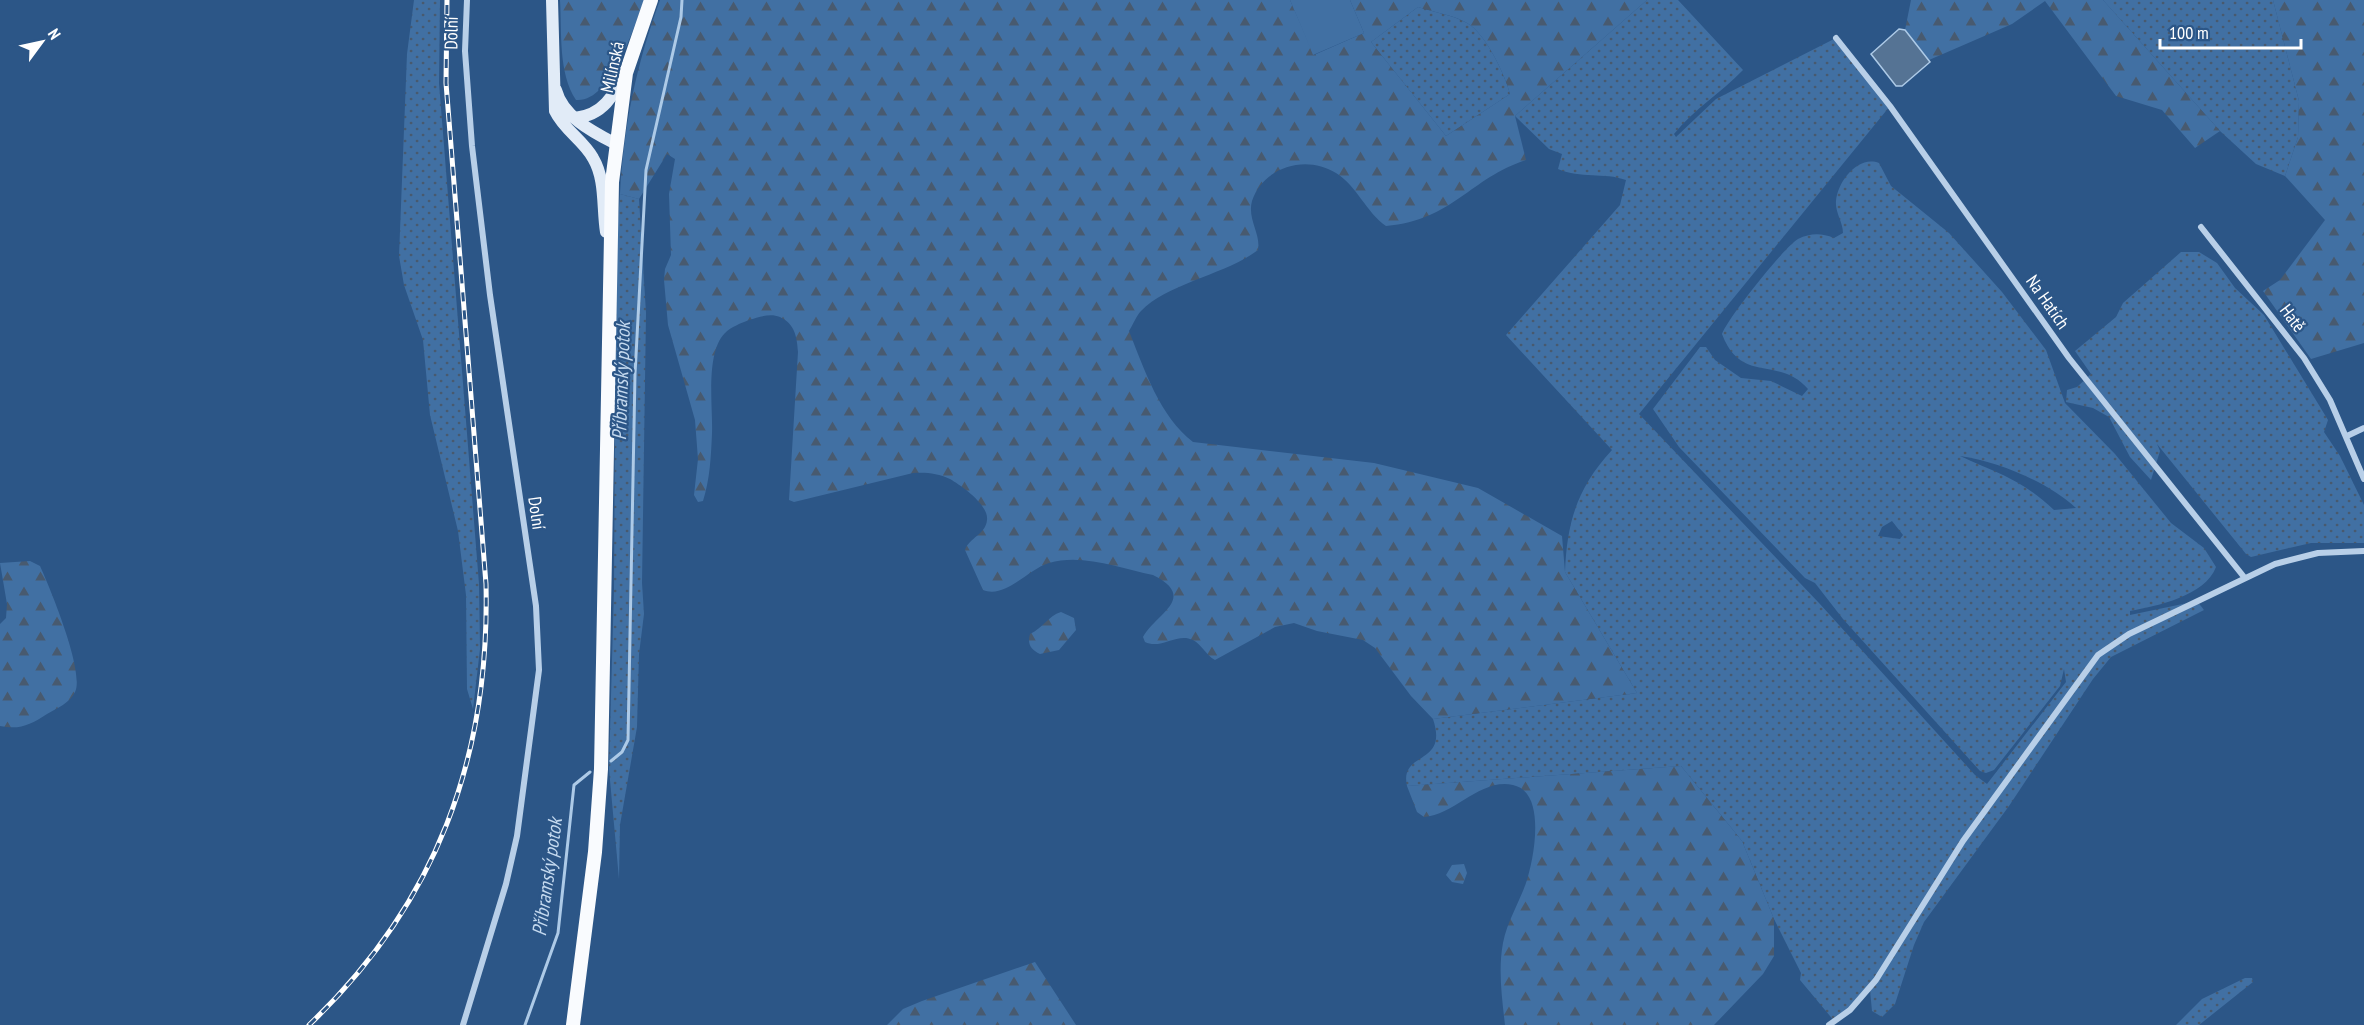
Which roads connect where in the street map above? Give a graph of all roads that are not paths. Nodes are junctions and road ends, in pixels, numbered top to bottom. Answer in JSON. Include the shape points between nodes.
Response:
{"nodes":[{"id":1,"x":467,"y":0,"type":"edge"},
{"id":2,"x":552,"y":0,"type":"edge"},
{"id":3,"x":651,"y":0,"type":"edge"},
{"id":4,"x":1836,"y":38,"type":"dead end"},
{"id":5,"x":632,"y":51,"type":"junction"},
{"id":6,"x":553,"y":81,"type":"junction"},
{"id":7,"x":575,"y":118,"type":"junction"},
{"id":8,"x":575,"y":137,"type":"junction"},
{"id":9,"x":616,"y":144,"type":"junction"},
{"id":10,"x":2201,"y":227,"type":"dead end"},
{"id":11,"x":611,"y":249,"type":"junction"},
{"id":12,"x":2364,"y":428,"type":"edge"},
{"id":13,"x":2347,"y":436,"type":"junction"},
{"id":14,"x":2364,"y":479,"type":"edge"},
{"id":15,"x":2364,"y":550,"type":"edge"},
{"id":16,"x":2244,"y":577,"type":"junction"},
{"id":17,"x":463,"y":1025,"type":"edge"},
{"id":18,"x":573,"y":1025,"type":"edge"},
{"id":19,"x":1829,"y":1025,"type":"edge"}],
"edges":[{"from":1,"to":17,"type":"street","name":"Dolní","via":[[465,51],[472,146],[536,606],[539,660],[517,836]]},
{"from":2,"to":6,"type":"street"},
{"from":3,"to":5,"type":"main road","name":"Milínská"},
{"from":4,"to":16,"type":"street","name":"Na Hatích","via":[[1890,106],[2069,358]]},
{"from":5,"to":7,"type":"street","via":[[609,101],[591,115]]},
{"from":5,"to":9,"type":"main road","name":"Milínská"},
{"from":6,"to":7,"type":"street","via":[[560,102]]},
{"from":6,"to":8,"type":"street","via":[[555,111]]},
{"from":7,"to":9,"type":"street"},
{"from":8,"to":9,"type":"street","via":[[587,144]]},
{"from":8,"to":11,"type":"street","via":[[598,168]]},
{"from":9,"to":11,"type":"main road","name":"Milínská"},
{"from":10,"to":13,"type":"street","name":"Hatě","via":[[2304,358]]},
{"from":11,"to":18,"type":"main road","name":"Milínská","via":[[601,769],[594,863]]},
{"from":12,"to":13,"type":"street"},
{"from":13,"to":14,"type":"street","name":"Hatě"},
{"from":15,"to":16,"type":"street","via":[[2296,556]]},
{"from":16,"to":19,"type":"street","via":[[2129,634],[2088,666],[2059,712],[1963,841],[1876,981],[1850,1010]]}]}
